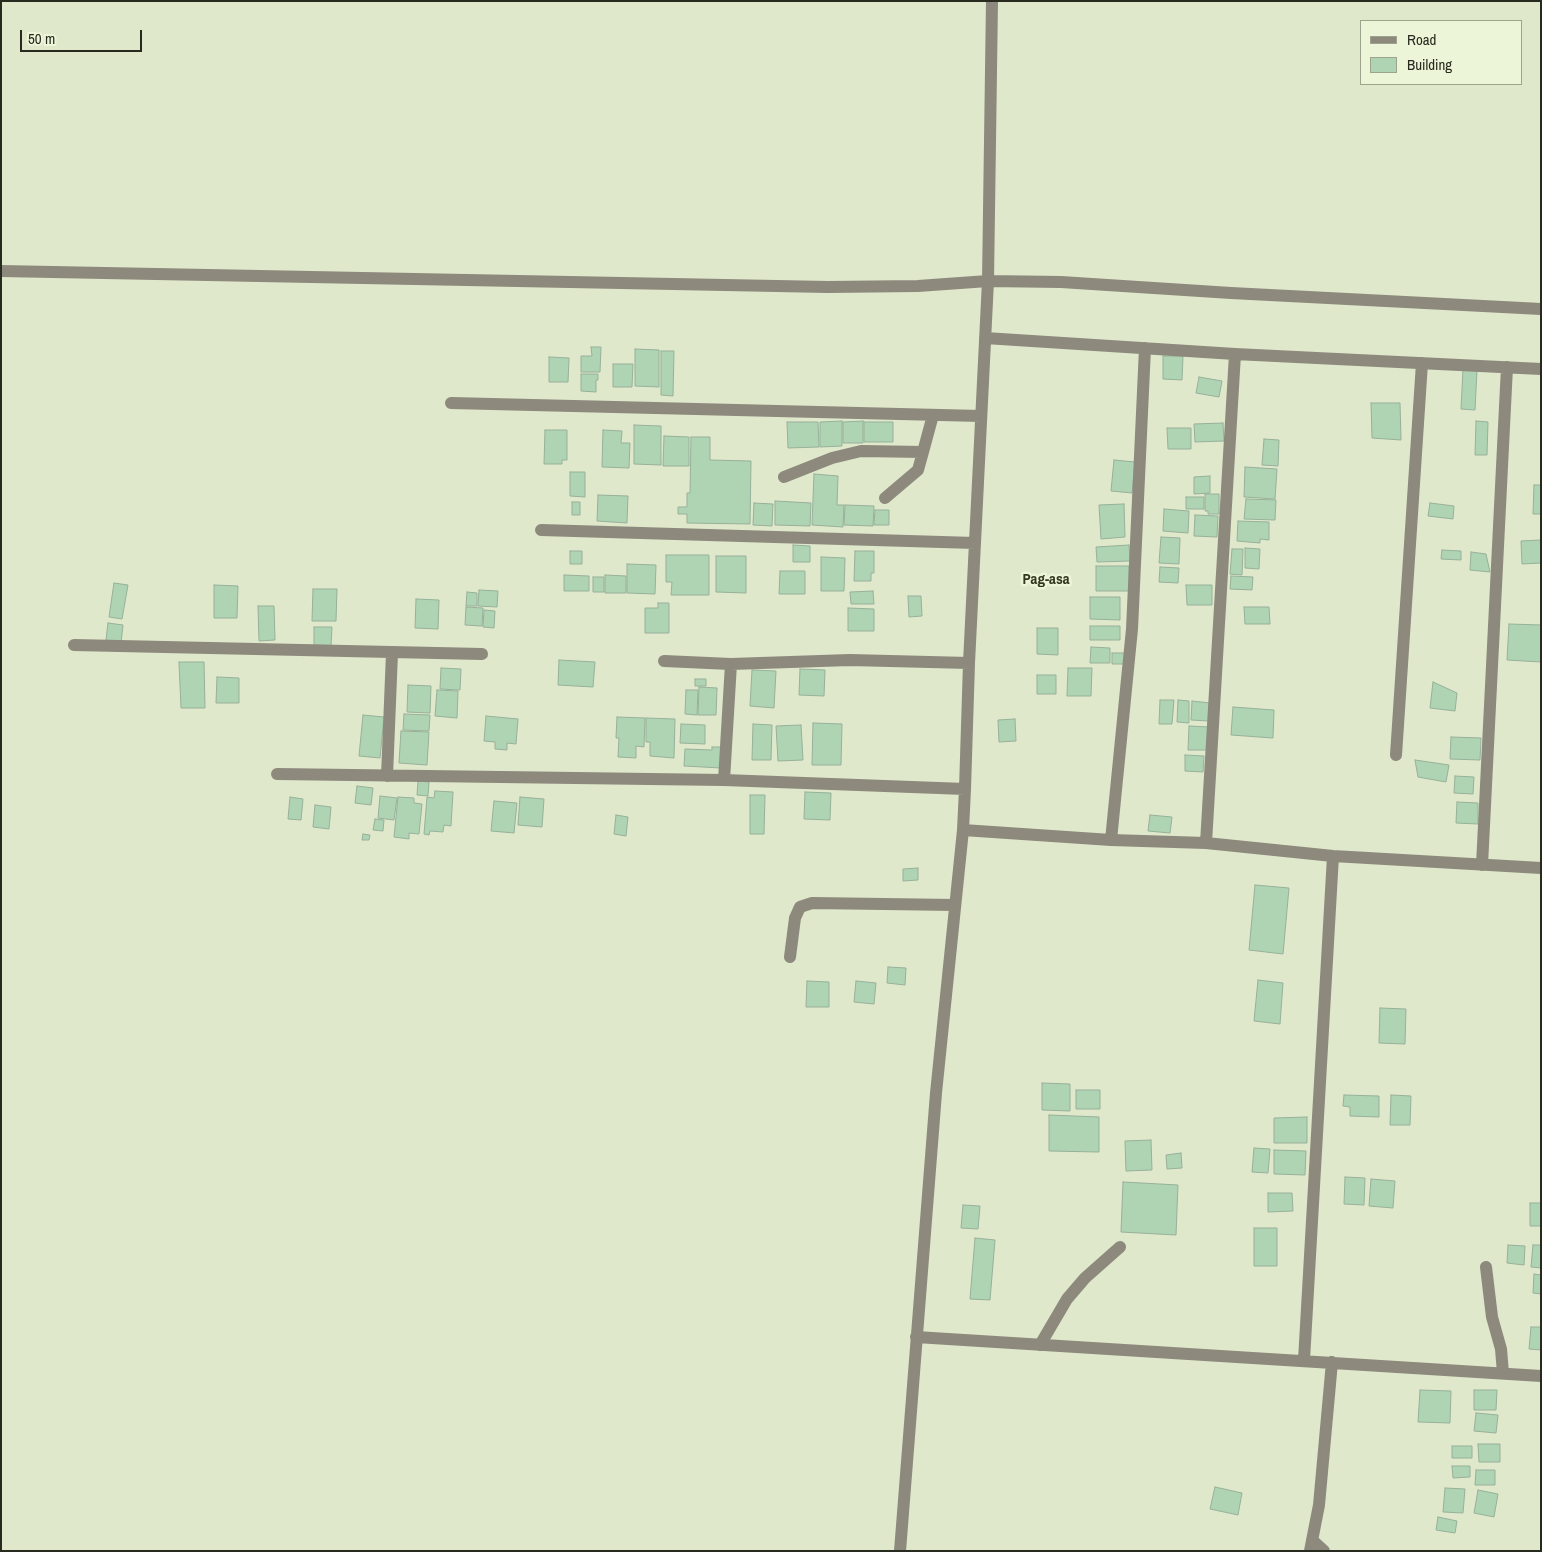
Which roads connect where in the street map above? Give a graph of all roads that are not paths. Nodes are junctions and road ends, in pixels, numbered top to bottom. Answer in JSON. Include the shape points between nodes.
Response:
{"nodes":[{"id":1,"x":992,"y":1,"type":"edge"},
{"id":2,"x":1,"y":271,"type":"edge"},
{"id":3,"x":988,"y":281,"type":"junction"},
{"id":4,"x":1541,"y":309,"type":"edge"},
{"id":5,"x":985,"y":338,"type":"junction"},
{"id":6,"x":1145,"y":348,"type":"junction"},
{"id":7,"x":1235,"y":354,"type":"junction"},
{"id":8,"x":1422,"y":363,"type":"junction"},
{"id":9,"x":1507,"y":368,"type":"junction"},
{"id":10,"x":1541,"y":369,"type":"edge"},
{"id":11,"x":451,"y":403,"type":"dead end"},
{"id":12,"x":933,"y":415,"type":"junction"},
{"id":13,"x":981,"y":416,"type":"junction"},
{"id":14,"x":923,"y":452,"type":"junction"},
{"id":15,"x":784,"y":477,"type":"dead end"},
{"id":16,"x":885,"y":498,"type":"dead end"},
{"id":17,"x":541,"y":530,"type":"dead end"},
{"id":18,"x":975,"y":543,"type":"junction"},
{"id":19,"x":74,"y":646,"type":"dead end"},
{"id":20,"x":392,"y":653,"type":"junction"},
{"id":21,"x":482,"y":654,"type":"dead end"},
{"id":22,"x":664,"y":661,"type":"dead end"},
{"id":23,"x":969,"y":663,"type":"junction"},
{"id":24,"x":731,"y":664,"type":"junction"},
{"id":25,"x":1396,"y":755,"type":"dead end"},
{"id":26,"x":277,"y":774,"type":"dead end"},
{"id":27,"x":387,"y":776,"type":"junction"},
{"id":28,"x":724,"y":780,"type":"junction"},
{"id":29,"x":965,"y":789,"type":"junction"},
{"id":30,"x":963,"y":830,"type":"junction"},
{"id":31,"x":1111,"y":840,"type":"junction"},
{"id":32,"x":1206,"y":843,"type":"junction"},
{"id":33,"x":1333,"y":856,"type":"junction"},
{"id":34,"x":1482,"y":865,"type":"junction"},
{"id":35,"x":1541,"y":868,"type":"edge"},
{"id":36,"x":955,"y":905,"type":"junction"},
{"id":37,"x":790,"y":957,"type":"dead end"},
{"id":38,"x":1120,"y":1247,"type":"dead end"},
{"id":39,"x":1486,"y":1266,"type":"dead end"},
{"id":40,"x":916,"y":1337,"type":"junction"},
{"id":41,"x":1040,"y":1345,"type":"junction"},
{"id":42,"x":1304,"y":1360,"type":"junction"},
{"id":43,"x":1332,"y":1362,"type":"junction"},
{"id":44,"x":1503,"y":1373,"type":"junction"},
{"id":45,"x":1541,"y":1376,"type":"edge"},
{"id":46,"x":1311,"y":1545,"type":"edge"},
{"id":47,"x":900,"y":1551,"type":"edge"},
{"id":48,"x":1324,"y":1551,"type":"edge"}],
"edges":[{"from":1,"to":3,"type":"street"},
{"from":2,"to":3,"type":"street","via":[[828,286],[918,286]]},
{"from":3,"to":4,"type":"street","via":[[1061,282]]},
{"from":3,"to":5,"type":"street"},
{"from":5,"to":6,"type":"street"},
{"from":5,"to":13,"type":"street"},
{"from":6,"to":7,"type":"street"},
{"from":6,"to":31,"type":"street","via":[[1132,629]]},
{"from":7,"to":8,"type":"street"},
{"from":7,"to":32,"type":"street"},
{"from":8,"to":9,"type":"street"},
{"from":8,"to":25,"type":"street"},
{"from":9,"to":10,"type":"street"},
{"from":9,"to":34,"type":"street"},
{"from":11,"to":12,"type":"street"},
{"from":12,"to":13,"type":"street"},
{"from":12,"to":14,"type":"street"},
{"from":13,"to":18,"type":"street"},
{"from":14,"to":15,"type":"street","via":[[861,451],[832,458]]},
{"from":14,"to":16,"type":"street","via":[[918,470]]},
{"from":17,"to":18,"type":"street"},
{"from":18,"to":23,"type":"street"},
{"from":19,"to":20,"type":"street"},
{"from":20,"to":21,"type":"street"},
{"from":20,"to":27,"type":"street"},
{"from":22,"to":24,"type":"street"},
{"from":23,"to":24,"type":"street","via":[[850,660]]},
{"from":23,"to":29,"type":"street"},
{"from":24,"to":28,"type":"street"},
{"from":26,"to":27,"type":"street"},
{"from":27,"to":28,"type":"street"},
{"from":28,"to":29,"type":"street"},
{"from":29,"to":30,"type":"street"},
{"from":30,"to":31,"type":"street"},
{"from":30,"to":36,"type":"street"},
{"from":31,"to":32,"type":"street"},
{"from":32,"to":33,"type":"street"},
{"from":33,"to":34,"type":"street"},
{"from":33,"to":42,"type":"street"},
{"from":34,"to":35,"type":"street"},
{"from":36,"to":37,"type":"street","via":[[812,903],[800,907],[795,918]]},
{"from":36,"to":40,"type":"street"},
{"from":38,"to":41,"type":"street","via":[[1067,1299]]},
{"from":39,"to":44,"type":"street"},
{"from":40,"to":41,"type":"street"},
{"from":40,"to":47,"type":"street"},
{"from":41,"to":42,"type":"street"},
{"from":42,"to":43,"type":"street"},
{"from":43,"to":44,"type":"street"},
{"from":43,"to":46,"type":"street","via":[[1319,1506]]},
{"from":44,"to":45,"type":"street"},
{"from":46,"to":48,"type":"street"}]}
